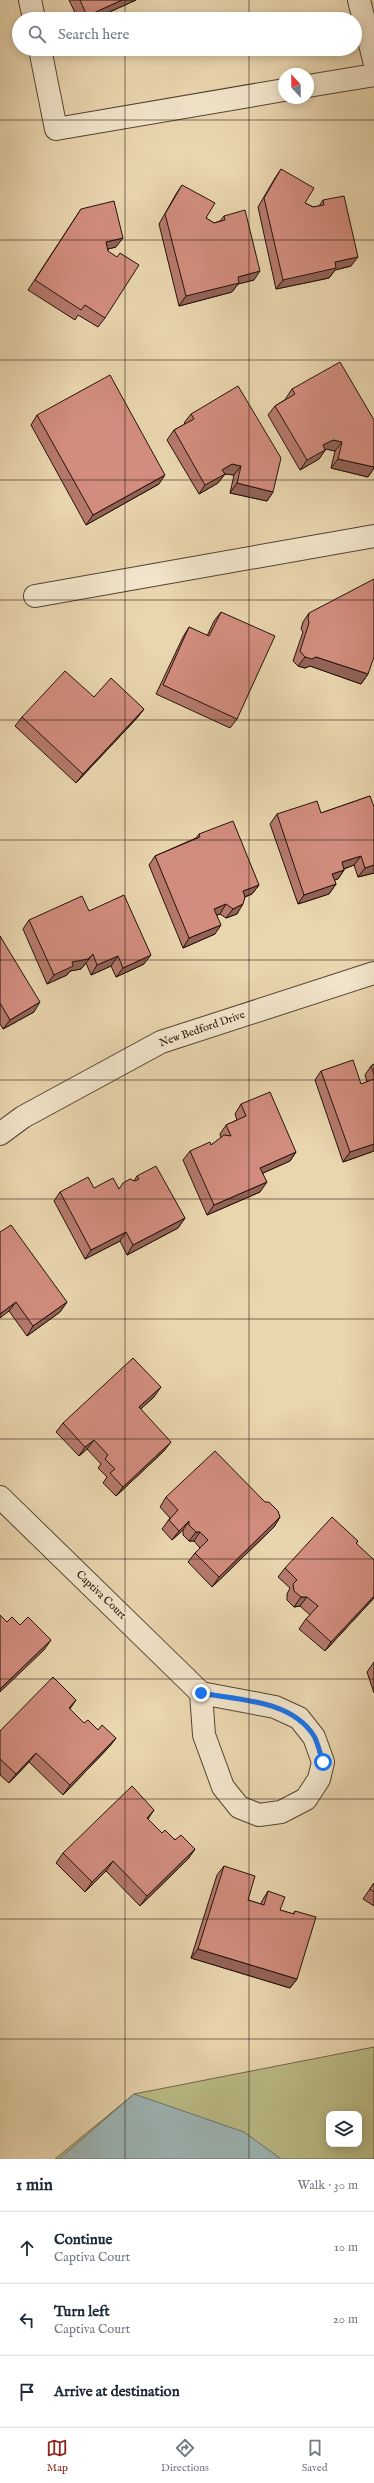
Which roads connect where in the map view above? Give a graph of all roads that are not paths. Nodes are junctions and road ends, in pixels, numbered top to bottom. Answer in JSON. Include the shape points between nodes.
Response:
{"nodes":[{"id":1,"x":30,"y":0,"type":"edge"},
{"id":2,"x":359,"y":0,"type":"edge"},
{"id":3,"x":33,"y":12,"type":"edge"},
{"id":4,"x":41,"y":56,"type":"edge"},
{"id":5,"x":374,"y":60,"type":"edge"},
{"id":6,"x":374,"y":75,"type":"edge"},
{"id":7,"x":314,"y":85,"type":"edge"},
{"id":8,"x":278,"y":91,"type":"edge"},
{"id":9,"x":374,"y":536,"type":"edge"},
{"id":10,"x":35,"y":596,"type":"dead end"},
{"id":11,"x":374,"y":973,"type":"edge"},
{"id":12,"x":0,"y":1134,"type":"edge"},
{"id":13,"x":0,"y":1497,"type":"edge"},
{"id":14,"x":201,"y":1693,"type":"junction"}],
"edges":[{"from":1,"to":3,"type":"street"},
{"from":2,"to":5,"type":"street"},
{"from":4,"to":8,"type":"street","via":[[56,129]]},
{"from":6,"to":7,"type":"street"},
{"from":9,"to":10,"type":"street"},
{"from":11,"to":12,"type":"street","name":"New Bedford Drive","via":[[161,1042],[23,1117]]},
{"from":13,"to":14,"type":"street","name":"Captiva Court"},
{"from":14,"to":14,"type":"street","via":[[204,1735],[223,1787],[239,1807],[258,1815],[281,1812],[306,1799],[319,1779],[323,1762],[314,1737],[299,1718],[275,1707]]}]}
